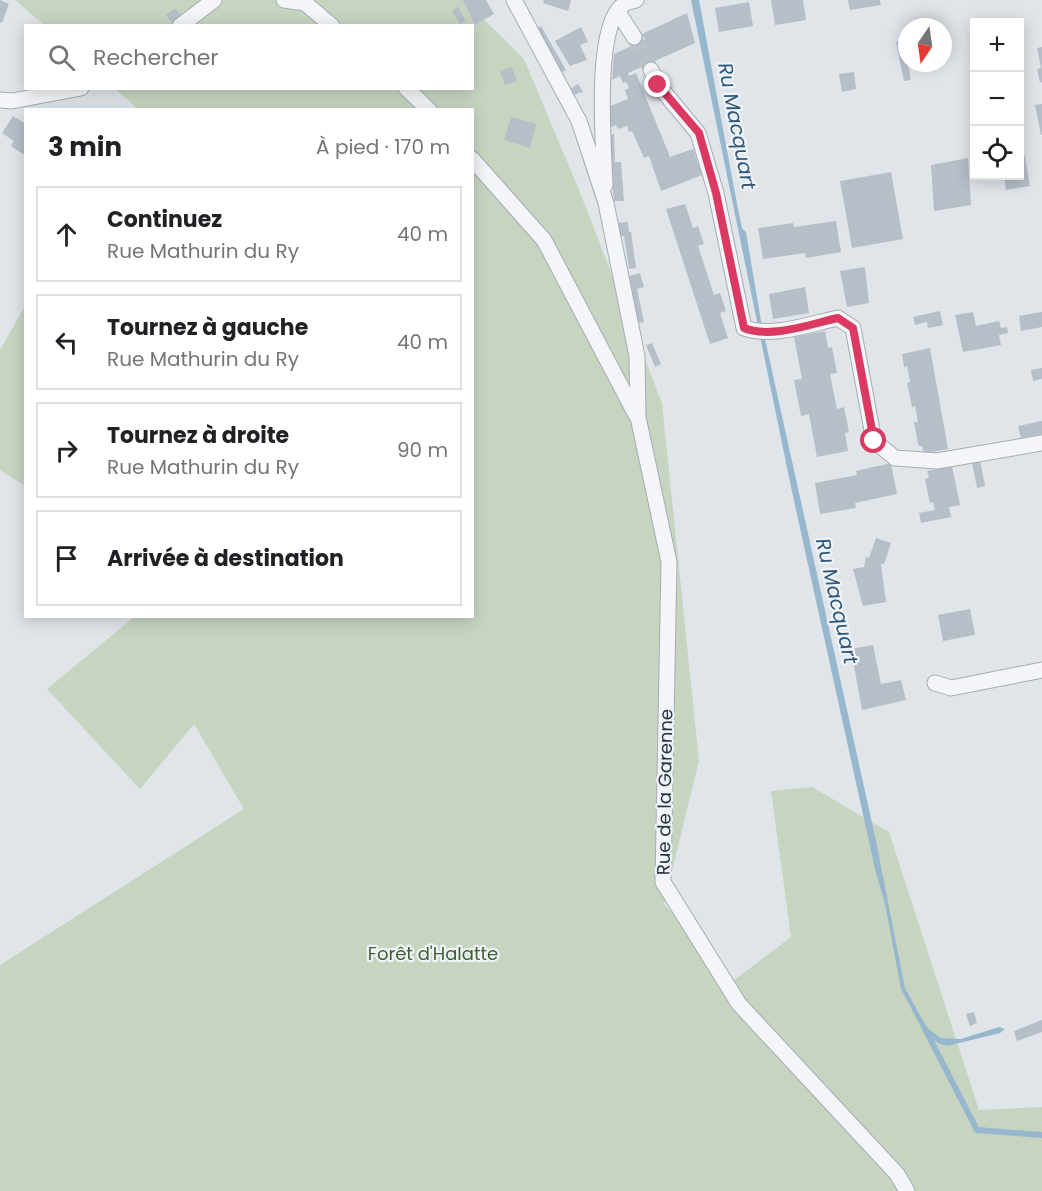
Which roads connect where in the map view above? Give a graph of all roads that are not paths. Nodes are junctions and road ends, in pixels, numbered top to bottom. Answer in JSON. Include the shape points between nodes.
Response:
{"nodes":[{"id":1,"x":214,"y":0,"type":"edge"},
{"id":2,"x":284,"y":0,"type":"edge"},
{"id":3,"x":514,"y":0,"type":"edge"},
{"id":4,"x":636,"y":0,"type":"edge"},
{"id":5,"x":618,"y":12,"type":"junction"},
{"id":6,"x":183,"y":24,"type":"edge"},
{"id":7,"x":330,"y":24,"type":"edge"},
{"id":8,"x":634,"y":37,"type":"tunnel mouth"},
{"id":9,"x":651,"y":70,"type":"tunnel mouth"},
{"id":10,"x":70,"y":90,"type":"edge"},
{"id":11,"x":408,"y":90,"type":"edge"},
{"id":12,"x":0,"y":100,"type":"edge"},
{"id":13,"x":427,"y":108,"type":"edge"},
{"id":14,"x":474,"y":161,"type":"edge"},
{"id":15,"x":606,"y":203,"type":"junction"},
{"id":16,"x":638,"y":417,"type":"junction"},
{"id":17,"x":1042,"y":443,"type":"edge"},
{"id":18,"x":1042,"y":670,"type":"edge"},
{"id":19,"x":935,"y":683,"type":"dead end"},
{"id":20,"x":907,"y":1191,"type":"edge"}],
"edges":[{"from":1,"to":6,"type":"street"},
{"from":2,"to":7,"type":"street","via":[[305,3]]},
{"from":3,"to":15,"type":"street","via":[[579,121]]},
{"from":4,"to":5,"type":"street","via":[[622,5]]},
{"from":5,"to":8,"type":"street"},
{"from":5,"to":15,"type":"street","via":[[609,26],[604,58]]},
{"from":9,"to":17,"type":"street","via":[[658,85],[699,133],[716,193],[744,328],[776,331],[838,318],[853,328],[874,441],[896,458],[937,461]]},
{"from":10,"to":12,"type":"street"},
{"from":11,"to":13,"type":"street"},
{"from":14,"to":16,"type":"street","via":[[544,240]]},
{"from":15,"to":16,"type":"street","via":[[637,356]]},
{"from":16,"to":20,"type":"street","name":"Rue de la Garenne","via":[[669,561],[663,882],[739,1004],[897,1174]]},
{"from":18,"to":19,"type":"street","via":[[951,688]]}]}
